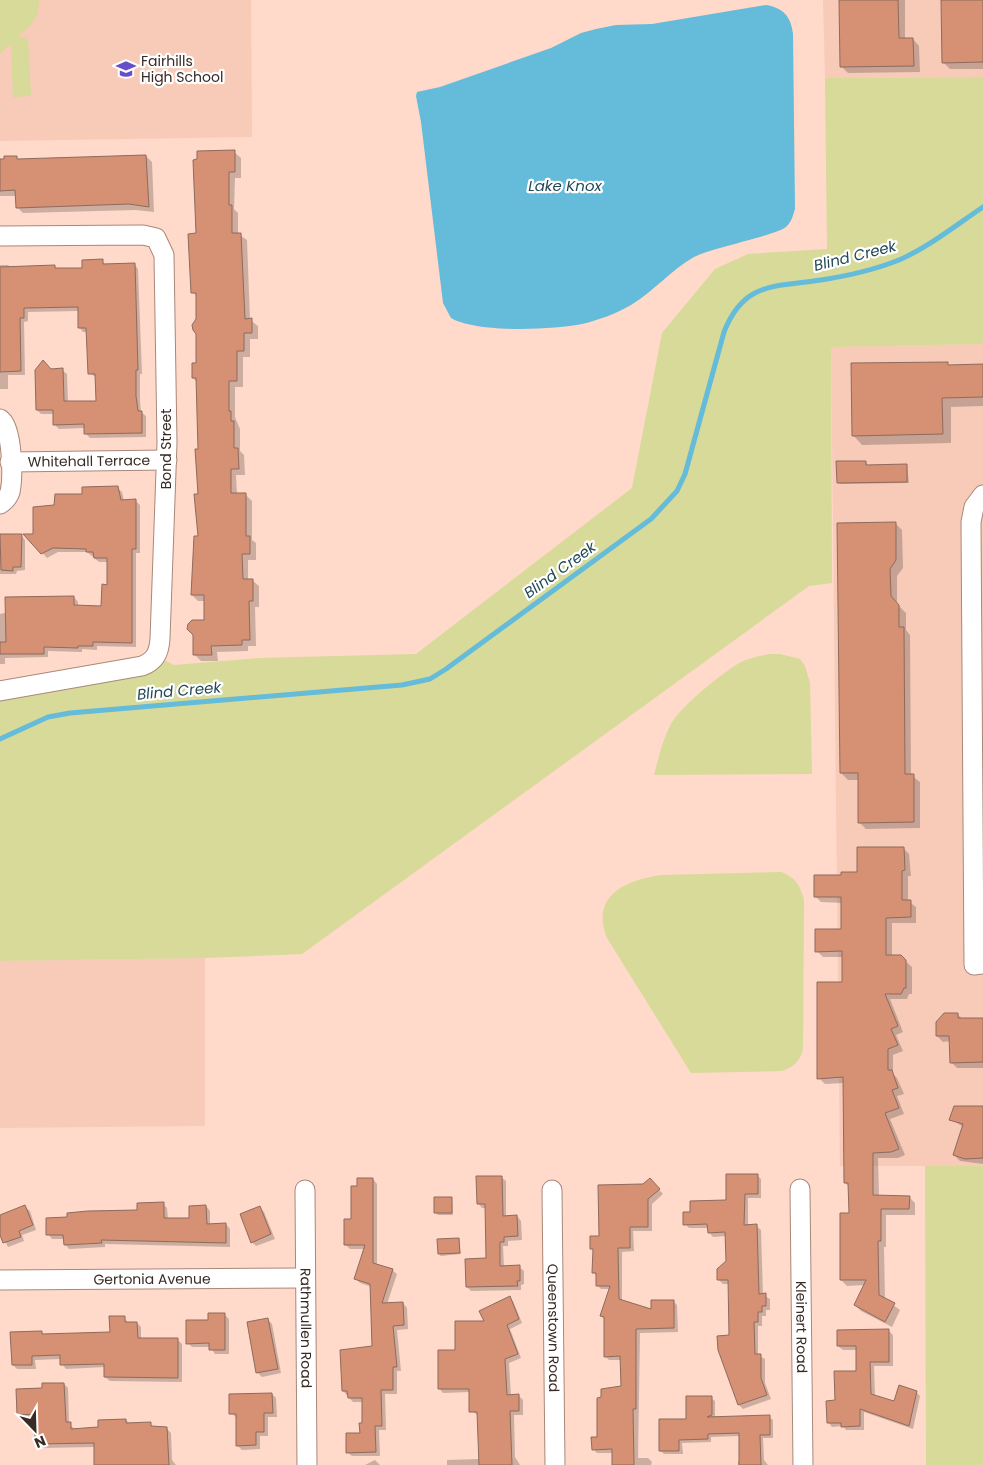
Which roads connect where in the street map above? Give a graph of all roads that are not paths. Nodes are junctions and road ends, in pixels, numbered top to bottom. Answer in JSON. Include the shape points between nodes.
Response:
{"nodes":[{"id":1,"x":0,"y":236,"type":"edge"},
{"id":2,"x":0,"y":419,"type":"edge"},
{"id":3,"x":167,"y":460,"type":"junction"},
{"id":4,"x":10,"y":462,"type":"junction"},
{"id":5,"x":983,"y":495,"type":"edge"},
{"id":6,"x":0,"y":504,"type":"edge"},
{"id":7,"x":0,"y":691,"type":"edge"},
{"id":8,"x":983,"y":964,"type":"edge"},
{"id":9,"x":800,"y":1189,"type":"dead end"},
{"id":10,"x":305,"y":1190,"type":"dead end"},
{"id":11,"x":552,"y":1190,"type":"dead end"},
{"id":12,"x":305,"y":1278,"type":"junction"},
{"id":13,"x":0,"y":1280,"type":"edge"},
{"id":14,"x":307,"y":1465,"type":"edge"},
{"id":15,"x":555,"y":1465,"type":"edge"},
{"id":16,"x":803,"y":1465,"type":"edge"}],
"edges":[{"from":1,"to":3,"type":"street","name":"Bond Street","via":[[143,235],[156,238],[160,243],[164,255]]},
{"from":2,"to":4,"type":"street","name":"Whitehall Terrace","via":[[9,432]]},
{"from":3,"to":4,"type":"street","name":"Whitehall Terrace"},
{"from":3,"to":7,"type":"street","name":"Bond Street","via":[[160,639],[156,656],[142,666]]},
{"from":4,"to":6,"type":"street","name":"Whitehall Terrace","via":[[9,495]]},
{"from":5,"to":8,"type":"street","via":[[972,513],[971,531],[974,965]]},
{"from":9,"to":16,"type":"street","name":"Kleinert Road"},
{"from":10,"to":12,"type":"street","name":"Rathmullen Road"},
{"from":11,"to":15,"type":"street","name":"Queenstown Road"},
{"from":12,"to":13,"type":"street","name":"Gertonia Avenue"},
{"from":12,"to":14,"type":"street","name":"Rathmullen Road"}]}
